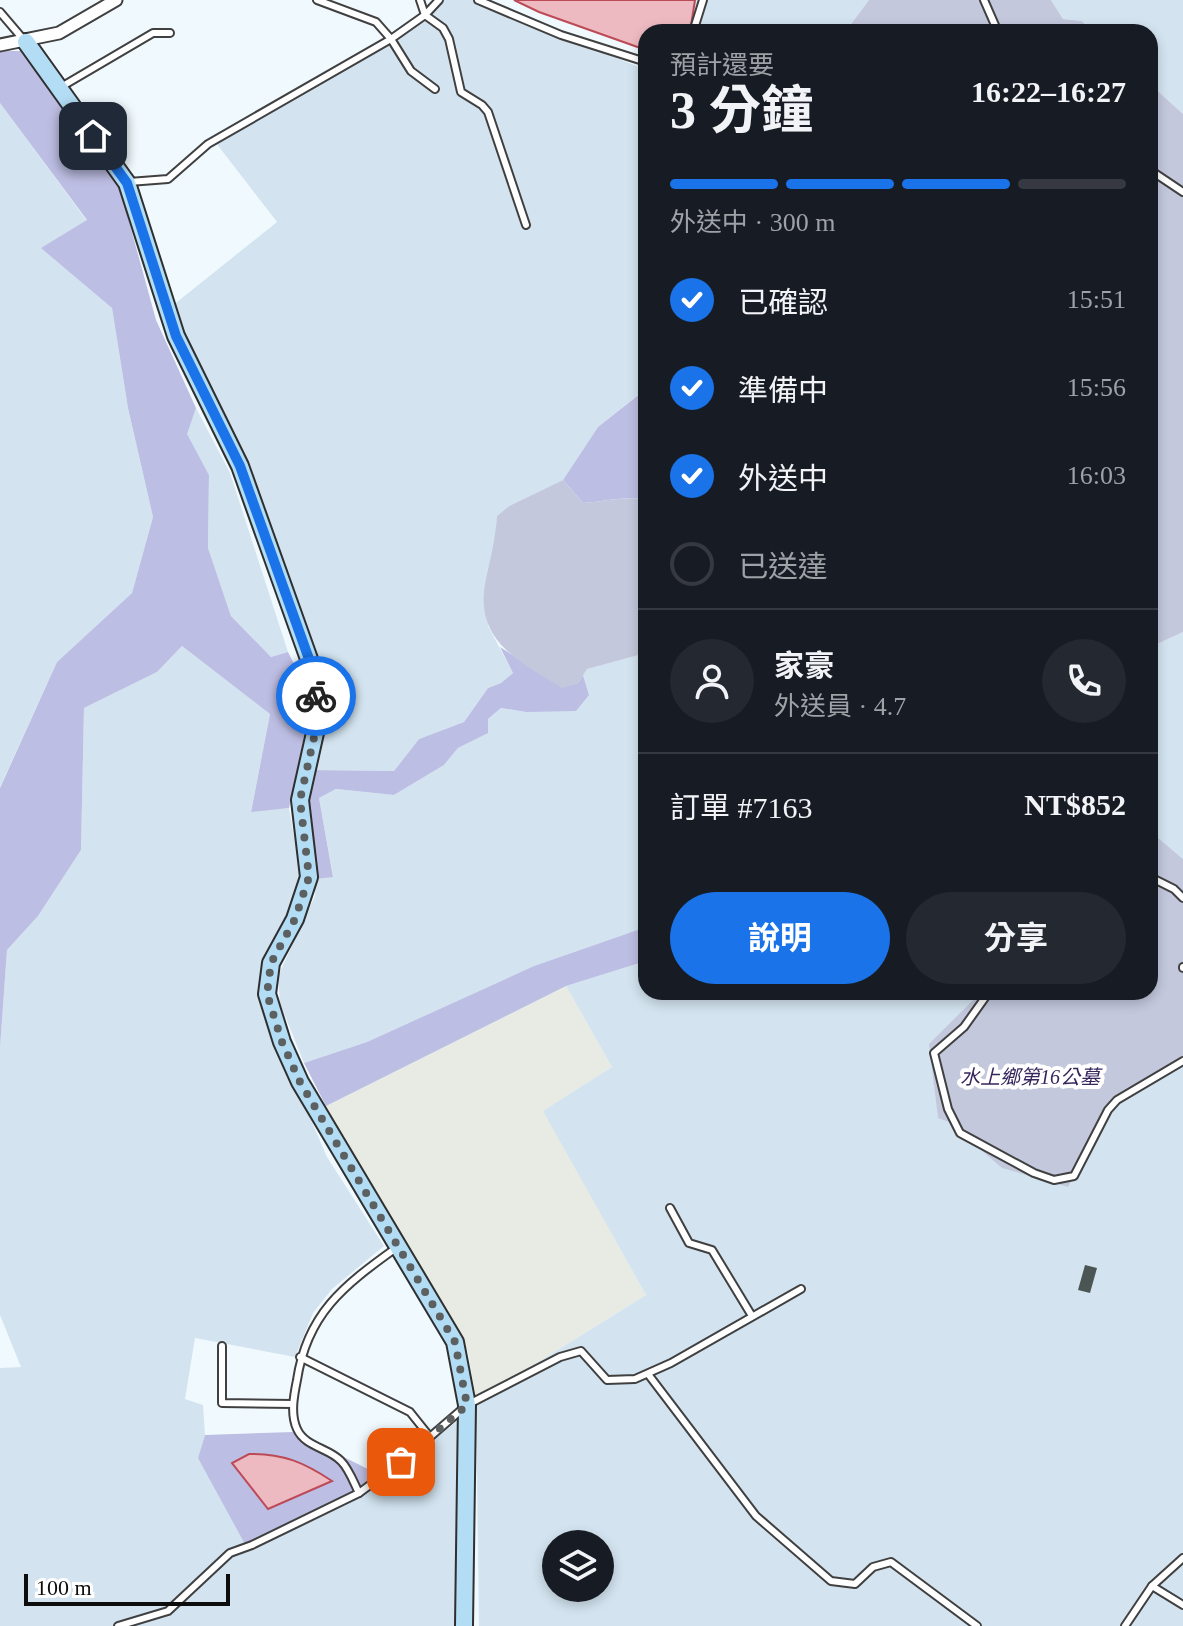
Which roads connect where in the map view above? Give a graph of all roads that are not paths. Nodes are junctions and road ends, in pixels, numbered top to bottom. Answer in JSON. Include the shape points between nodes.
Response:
{"nodes":[{"id":1,"x":116,"y":0,"type":"edge"},
{"id":2,"x":317,"y":0,"type":"edge"},
{"id":3,"x":420,"y":0,"type":"edge"},
{"id":4,"x":439,"y":0,"type":"edge"},
{"id":5,"x":478,"y":0,"type":"edge"},
{"id":6,"x":703,"y":0,"type":"edge"},
{"id":7,"x":984,"y":0,"type":"edge"},
{"id":8,"x":0,"y":12,"type":"edge"},
{"id":9,"x":425,"y":15,"type":"junction"},
{"id":10,"x":696,"y":24,"type":"edge"},
{"id":11,"x":994,"y":24,"type":"edge"},
{"id":12,"x":170,"y":33,"type":"dead end"},
{"id":13,"x":391,"y":39,"type":"junction"},
{"id":14,"x":26,"y":42,"type":"junction"},
{"id":15,"x":0,"y":45,"type":"edge"},
{"id":16,"x":638,"y":59,"type":"edge"},
{"id":17,"x":58,"y":89,"type":"junction"},
{"id":18,"x":435,"y":89,"type":"dead end"},
{"id":19,"x":1158,"y":175,"type":"edge"},
{"id":20,"x":127,"y":183,"type":"junction"},
{"id":21,"x":1183,"y":192,"type":"edge"},
{"id":22,"x":526,"y":225,"type":"dead end"},
{"id":23,"x":1158,"y":881,"type":"edge"},
{"id":24,"x":1183,"y":898,"type":"edge"},
{"id":25,"x":983,"y":1000,"type":"edge"},
{"id":26,"x":1183,"y":1061,"type":"edge"},
{"id":27,"x":670,"y":1208,"type":"dead end"},
{"id":28,"x":399,"y":1246,"type":"junction"},
{"id":29,"x":801,"y":1289,"type":"dead end"},
{"id":30,"x":752,"y":1316,"type":"junction"},
{"id":31,"x":222,"y":1346,"type":"dead end"},
{"id":32,"x":300,"y":1357,"type":"junction"},
{"id":33,"x":648,"y":1374,"type":"junction"},
{"id":34,"x":293,"y":1404,"type":"junction"},
{"id":35,"x":467,"y":1405,"type":"junction"},
{"id":36,"x":430,"y":1437,"type":"junction"},
{"id":37,"x":359,"y":1493,"type":"junction"},
{"id":38,"x":1183,"y":1558,"type":"edge"},
{"id":39,"x":1152,"y":1586,"type":"junction"},
{"id":40,"x":1183,"y":1605,"type":"edge"},
{"id":41,"x":118,"y":1626,"type":"edge"},
{"id":42,"x":464,"y":1626,"type":"edge"},
{"id":43,"x":977,"y":1626,"type":"edge"},
{"id":44,"x":1125,"y":1626,"type":"edge"}],
"edges":[{"from":1,"to":14,"type":"street","via":[[59,33]]},
{"from":2,"to":13,"type":"lane","via":[[376,22]]},
{"from":3,"to":9,"type":"lane"},
{"from":4,"to":9,"type":"lane"},
{"from":5,"to":16,"type":"lane"},
{"from":6,"to":10,"type":"lane"},
{"from":7,"to":11,"type":"lane"},
{"from":8,"to":14,"type":"lane"},
{"from":9,"to":13,"type":"lane"},
{"from":9,"to":22,"type":"lane","via":[[449,39],[461,92],[488,112]]},
{"from":12,"to":17,"type":"lane","via":[[153,33]]},
{"from":13,"to":18,"type":"lane","via":[[411,71]]},
{"from":13,"to":20,"type":"lane","via":[[208,144],[168,179]]},
{"from":14,"to":15,"type":"street"},
{"from":14,"to":17,"type":"street"},
{"from":17,"to":20,"type":"street"},
{"from":19,"to":21,"type":"lane"},
{"from":20,"to":28,"type":"street","via":[[176,336],[240,466],[309,659],[318,704],[300,800],[309,877],[295,919],[271,963],[267,994],[300,1082]]},
{"from":23,"to":24,"type":"lane"},
{"from":25,"to":26,"type":"lane","via":[[964,1027],[934,1053],[948,1109],[960,1133],[1054,1180],[1074,1176],[1117,1100]]},
{"from":27,"to":30,"type":"lane","via":[[689,1243],[712,1250]]},
{"from":28,"to":32,"type":"lane","via":[[348,1282],[313,1327]]},
{"from":28,"to":35,"type":"street","via":[[455,1342]]},
{"from":29,"to":30,"type":"lane"},
{"from":30,"to":33,"type":"lane"},
{"from":31,"to":34,"type":"lane","via":[[222,1403]]},
{"from":32,"to":34,"type":"lane"},
{"from":32,"to":36,"type":"lane","via":[[410,1412]]},
{"from":33,"to":35,"type":"lane","via":[[607,1380],[581,1351]]},
{"from":33,"to":43,"type":"lane","via":[[756,1516],[831,1581],[855,1584],[873,1567],[891,1562]]},
{"from":34,"to":37,"type":"lane","via":[[297,1429],[308,1442],[341,1460]]},
{"from":35,"to":36,"type":"lane"},
{"from":35,"to":42,"type":"street"},
{"from":36,"to":37,"type":"lane"},
{"from":37,"to":41,"type":"lane","via":[[230,1553],[168,1611]]},
{"from":38,"to":39,"type":"lane"},
{"from":39,"to":40,"type":"lane"},
{"from":39,"to":44,"type":"lane"}]}
